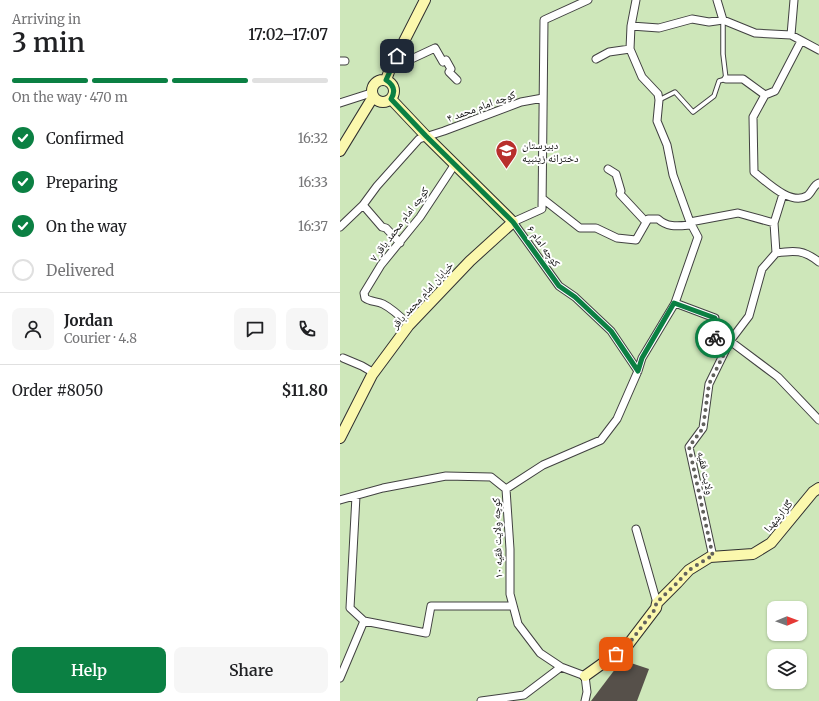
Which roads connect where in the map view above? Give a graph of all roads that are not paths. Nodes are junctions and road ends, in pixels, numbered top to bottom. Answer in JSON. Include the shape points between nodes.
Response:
{"nodes":[{"id":1,"x":425,"y":0,"type":"edge"},
{"id":2,"x":588,"y":0,"type":"edge"},
{"id":3,"x":636,"y":0,"type":"edge"},
{"id":4,"x":717,"y":0,"type":"edge"},
{"id":5,"x":794,"y":0,"type":"edge"},
{"id":6,"x":722,"y":20,"type":"junction"},
{"id":7,"x":631,"y":26,"type":"junction"},
{"id":8,"x":791,"y":35,"type":"junction"},
{"id":9,"x":801,"y":41,"type":"junction"},
{"id":10,"x":630,"y":49,"type":"junction"},
{"id":11,"x":819,"y":50,"type":"edge"},
{"id":12,"x":596,"y":59,"type":"dead end"},
{"id":13,"x":390,"y":69,"type":"junction"},
{"id":14,"x":726,"y":79,"type":"junction"},
{"id":15,"x":386,"y":80,"type":"junction"},
{"id":16,"x":457,"y":80,"type":"dead end"},
{"id":17,"x":372,"y":95,"type":"junction"},
{"id":18,"x":765,"y":95,"type":"junction"},
{"id":19,"x":543,"y":98,"type":"junction"},
{"id":20,"x":391,"y":99,"type":"junction"},
{"id":21,"x":659,"y":100,"type":"junction"},
{"id":22,"x":340,"y":103,"type":"edge"},
{"id":23,"x":426,"y":136,"type":"junction"},
{"id":24,"x":340,"y":151,"type":"edge"},
{"id":25,"x":455,"y":164,"type":"junction"},
{"id":26,"x":608,"y":169,"type":"dead end"},
{"id":27,"x":819,"y":183,"type":"edge"},
{"id":28,"x":783,"y":194,"type":"junction"},
{"id":29,"x":543,"y":199,"type":"junction"},
{"id":30,"x":363,"y":205,"type":"junction"},
{"id":31,"x":513,"y":222,"type":"junction"},
{"id":32,"x":646,"y":222,"type":"junction"},
{"id":33,"x":774,"y":223,"type":"junction"},
{"id":34,"x":691,"y":224,"type":"junction"},
{"id":35,"x":340,"y":228,"type":"edge"},
{"id":36,"x":400,"y":243,"type":"junction"},
{"id":37,"x":776,"y":253,"type":"junction"},
{"id":38,"x":819,"y":262,"type":"edge"},
{"id":39,"x":674,"y":303,"type":"junction"},
{"id":40,"x":409,"y":325,"type":"junction"},
{"id":41,"x":730,"y":341,"type":"junction"},
{"id":42,"x":724,"y":354,"type":"junction"},
{"id":43,"x":343,"y":358,"type":"dead end"},
{"id":44,"x":638,"y":371,"type":"junction"},
{"id":45,"x":374,"y":372,"type":"junction"},
{"id":46,"x":819,"y":420,"type":"edge"},
{"id":47,"x":340,"y":438,"type":"edge"},
{"id":48,"x":819,"y":488,"type":"edge"},
{"id":49,"x":506,"y":489,"type":"junction"},
{"id":50,"x":356,"y":496,"type":"junction"},
{"id":51,"x":340,"y":500,"type":"edge"},
{"id":52,"x":636,"y":528,"type":"dead end"},
{"id":53,"x":713,"y":557,"type":"junction"},
{"id":54,"x":656,"y":603,"type":"junction"},
{"id":55,"x":513,"y":606,"type":"junction"},
{"id":56,"x":364,"y":621,"type":"junction"},
{"id":57,"x":561,"y":667,"type":"junction"},
{"id":58,"x":585,"y":676,"type":"junction"},
{"id":59,"x":340,"y":678,"type":"edge"},
{"id":60,"x":482,"y":701,"type":"edge"},
{"id":61,"x":585,"y":701,"type":"edge"}],
"edges":[{"from":1,"to":13,"type":"main road"},
{"from":2,"to":19,"type":"street","via":[[544,20]]},
{"from":3,"to":7,"type":"street"},
{"from":4,"to":6,"type":"street"},
{"from":5,"to":8,"type":"street"},
{"from":6,"to":7,"type":"street","via":[[709,22],[692,19],[659,28]]},
{"from":6,"to":8,"type":"street","via":[[755,33]]},
{"from":6,"to":14,"type":"lane"},
{"from":7,"to":10,"type":"street"},
{"from":8,"to":9,"type":"street"},
{"from":9,"to":11,"type":"street"},
{"from":9,"to":18,"type":"street","via":[[775,91]]},
{"from":10,"to":12,"type":"street","via":[[609,52]]},
{"from":10,"to":21,"type":"street","via":[[642,77],[658,94]]},
{"from":13,"to":15,"type":"main road"},
{"from":13,"to":16,"type":"street","via":[[435,48],[443,62],[446,60],[449,72]]},
{"from":14,"to":18,"type":"street","via":[[743,79]]},
{"from":14,"to":21,"type":"lane","via":[[718,81],[714,96],[693,112],[675,92]]},
{"from":15,"to":17,"type":"main road","via":[[375,82]]},
{"from":15,"to":20,"type":"main road","via":[[393,86]]},
{"from":17,"to":20,"type":"main road","via":[[381,102]]},
{"from":17,"to":22,"type":"street"},
{"from":17,"to":24,"type":"main road"},
{"from":18,"to":28,"type":"street","via":[[753,117],[754,172]]},
{"from":19,"to":23,"type":"street","name":"کوچه امام محمد ۴","via":[[521,102]]},
{"from":19,"to":29,"type":"street"},
{"from":20,"to":23,"type":"main road"},
{"from":21,"to":34,"type":"street","via":[[657,121]]},
{"from":23,"to":25,"type":"main road"},
{"from":23,"to":30,"type":"street","via":[[412,146]]},
{"from":25,"to":31,"type":"main road"},
{"from":25,"to":36,"type":"street","name":"کوچه امام محمد باقر ۷"},
{"from":26,"to":32,"type":"street","via":[[616,174],[620,194]]},
{"from":27,"to":28,"type":"street","via":[[808,196],[801,199]]},
{"from":28,"to":33,"type":"street"},
{"from":29,"to":31,"type":"street","via":[[542,209]]},
{"from":29,"to":32,"type":"street","via":[[580,228],[596,228],[617,238],[636,240]]},
{"from":30,"to":35,"type":"street"},
{"from":30,"to":36,"type":"street","via":[[382,228],[386,228]]},
{"from":31,"to":40,"type":"main road","name":"خیابان امام محمد باقر","via":[[470,261]]},
{"from":31,"to":44,"type":"street","name":"کوچه امام ۶","via":[[559,286],[575,297],[611,331]]},
{"from":32,"to":34,"type":"street","via":[[648,219],[658,219],[670,226]]},
{"from":33,"to":34,"type":"street","via":[[738,213]]},
{"from":33,"to":37,"type":"street"},
{"from":34,"to":39,"type":"street","via":[[698,237]]},
{"from":36,"to":40,"type":"street","name":"کوچه امام محمد باقر ۷","via":[[381,265],[364,294],[365,298],[382,303],[396,312]]},
{"from":37,"to":38,"type":"street","via":[[802,252]]},
{"from":37,"to":41,"type":"street","name":"ولایت فقیه","via":[[762,269],[749,316]]},
{"from":39,"to":42,"type":"street","via":[[715,318],[714,348]]},
{"from":39,"to":44,"type":"street","via":[[642,358]]},
{"from":40,"to":45,"type":"main road","name":"خیابان امام محمد باقر"},
{"from":41,"to":42,"type":"street","name":"ولایت فقیه"},
{"from":41,"to":46,"type":"street","via":[[778,377]]},
{"from":42,"to":53,"type":"street","name":"ولایت فقیه","via":[[709,384],[703,428],[689,447]]},
{"from":43,"to":45,"type":"street"},
{"from":44,"to":49,"type":"street","via":[[617,419],[601,440],[543,465]]},
{"from":45,"to":47,"type":"main road","name":"خیابان امام محمد باقر"},
{"from":48,"to":53,"type":"main road","name":"گلزارشهدا","via":[[771,543],[753,554]]},
{"from":49,"to":50,"type":"street","name":"کوچه ولایت فقیه ۱۰","via":[[490,477],[446,476]]},
{"from":49,"to":55,"type":"street","name":"کوچه ولایت فقیه ۱۰","via":[[510,594]]},
{"from":50,"to":51,"type":"street","name":"کوچه ولایت فقیه ۱۰"},
{"from":50,"to":56,"type":"street","via":[[350,608]]},
{"from":52,"to":54,"type":"street"},
{"from":53,"to":54,"type":"main road","name":"گلزارشهدا","via":[[689,570]]},
{"from":54,"to":58,"type":"main road","name":"گلزارشهدا","via":[[656,608],[627,646]]},
{"from":55,"to":56,"type":"street","via":[[431,606],[426,633]]},
{"from":55,"to":57,"type":"street","name":"کوچه ولایت فقیه ۱۰","via":[[518,624],[540,653]]},
{"from":56,"to":59,"type":"street"},
{"from":57,"to":58,"type":"street","name":"کوچه ولایت فقیه ۱۰"},
{"from":57,"to":60,"type":"street","via":[[524,695]]},
{"from":58,"to":61,"type":"street"}]}
